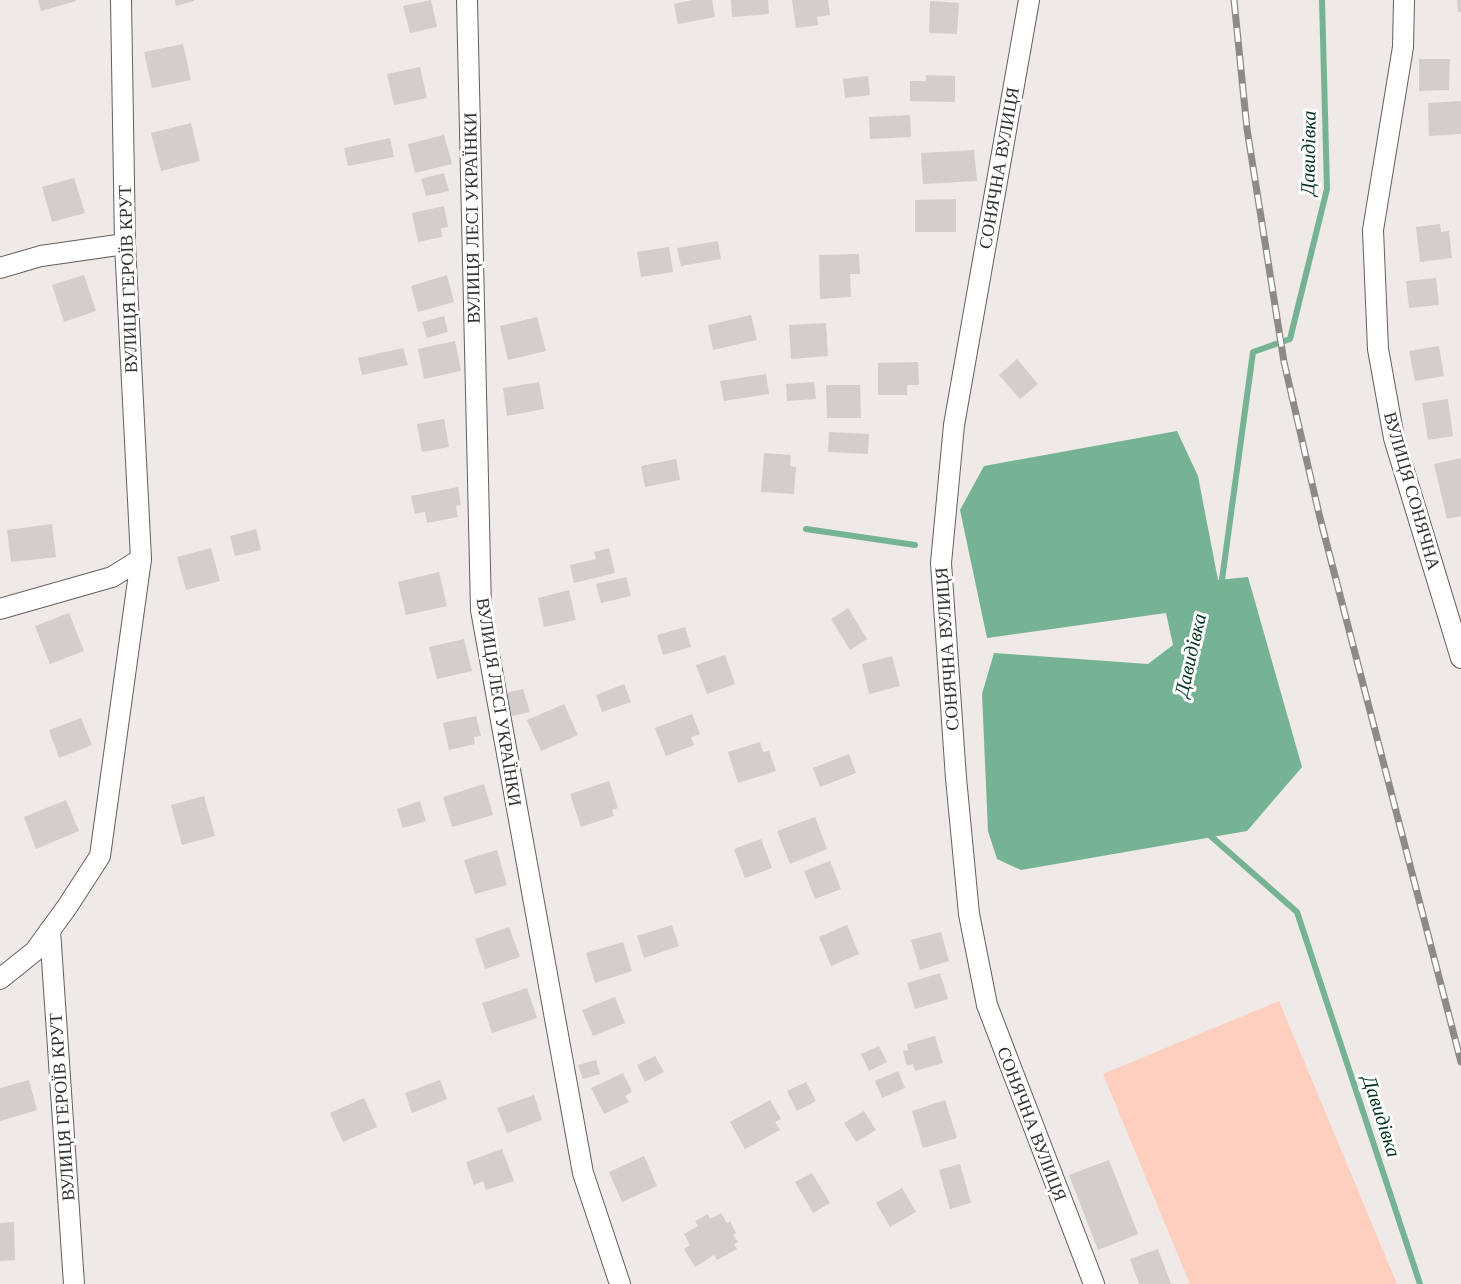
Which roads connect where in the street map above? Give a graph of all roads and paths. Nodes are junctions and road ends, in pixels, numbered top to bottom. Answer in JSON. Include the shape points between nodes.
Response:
{"nodes":[{"id":1,"x":121,"y":0,"type":"edge"},
{"id":2,"x":467,"y":0,"type":"edge"},
{"id":3,"x":1029,"y":0,"type":"edge"},
{"id":4,"x":1404,"y":0,"type":"edge"},
{"id":5,"x":125,"y":244,"type":"junction"},
{"id":6,"x":0,"y":268,"type":"edge"},
{"id":7,"x":141,"y":559,"type":"junction"},
{"id":8,"x":0,"y":609,"type":"edge"},
{"id":9,"x":1461,"y":658,"type":"edge"},
{"id":10,"x":50,"y":930,"type":"junction"},
{"id":11,"x":0,"y":979,"type":"edge"},
{"id":12,"x":74,"y":1284,"type":"edge"},
{"id":13,"x":620,"y":1284,"type":"edge"},
{"id":14,"x":1094,"y":1284,"type":"edge"}],
"edges":[{"from":1,"to":5,"type":"street","name":"ВУЛИЦЯ ГЕРОЇВ КРУТ"},
{"from":2,"to":13,"type":"street","name":"ВУЛИЦЯ ЛЕСІ УКРАЇНКИ","via":[[480,610],[583,1173]]},
{"from":3,"to":14,"type":"street","name":"СОНЯЧНА ВУЛИЦЯ","via":[[954,425],[941,563],[969,914],[987,1005]]},
{"from":4,"to":9,"type":"street","name":"ВУЛИЦЯ СОНЯЧНА","via":[[1403,47],[1373,230],[1378,349],[1394,438]]},
{"from":5,"to":6,"type":"street","via":[[41,256]]},
{"from":5,"to":7,"type":"street","name":"ВУЛИЦЯ ГЕРОЇВ КРУТ"},
{"from":7,"to":8,"type":"street","via":[[112,577]]},
{"from":7,"to":10,"type":"street","name":"ВУЛИЦЯ ГЕРОЇВ КРУТ","via":[[100,856]]},
{"from":10,"to":11,"type":"street","name":"ВУЛИЦЯ ГЕРОЇВ КРУТ","via":[[34,951]]},
{"from":10,"to":12,"type":"street","name":"ВУЛИЦЯ ГЕРОЇВ КРУТ"}]}
